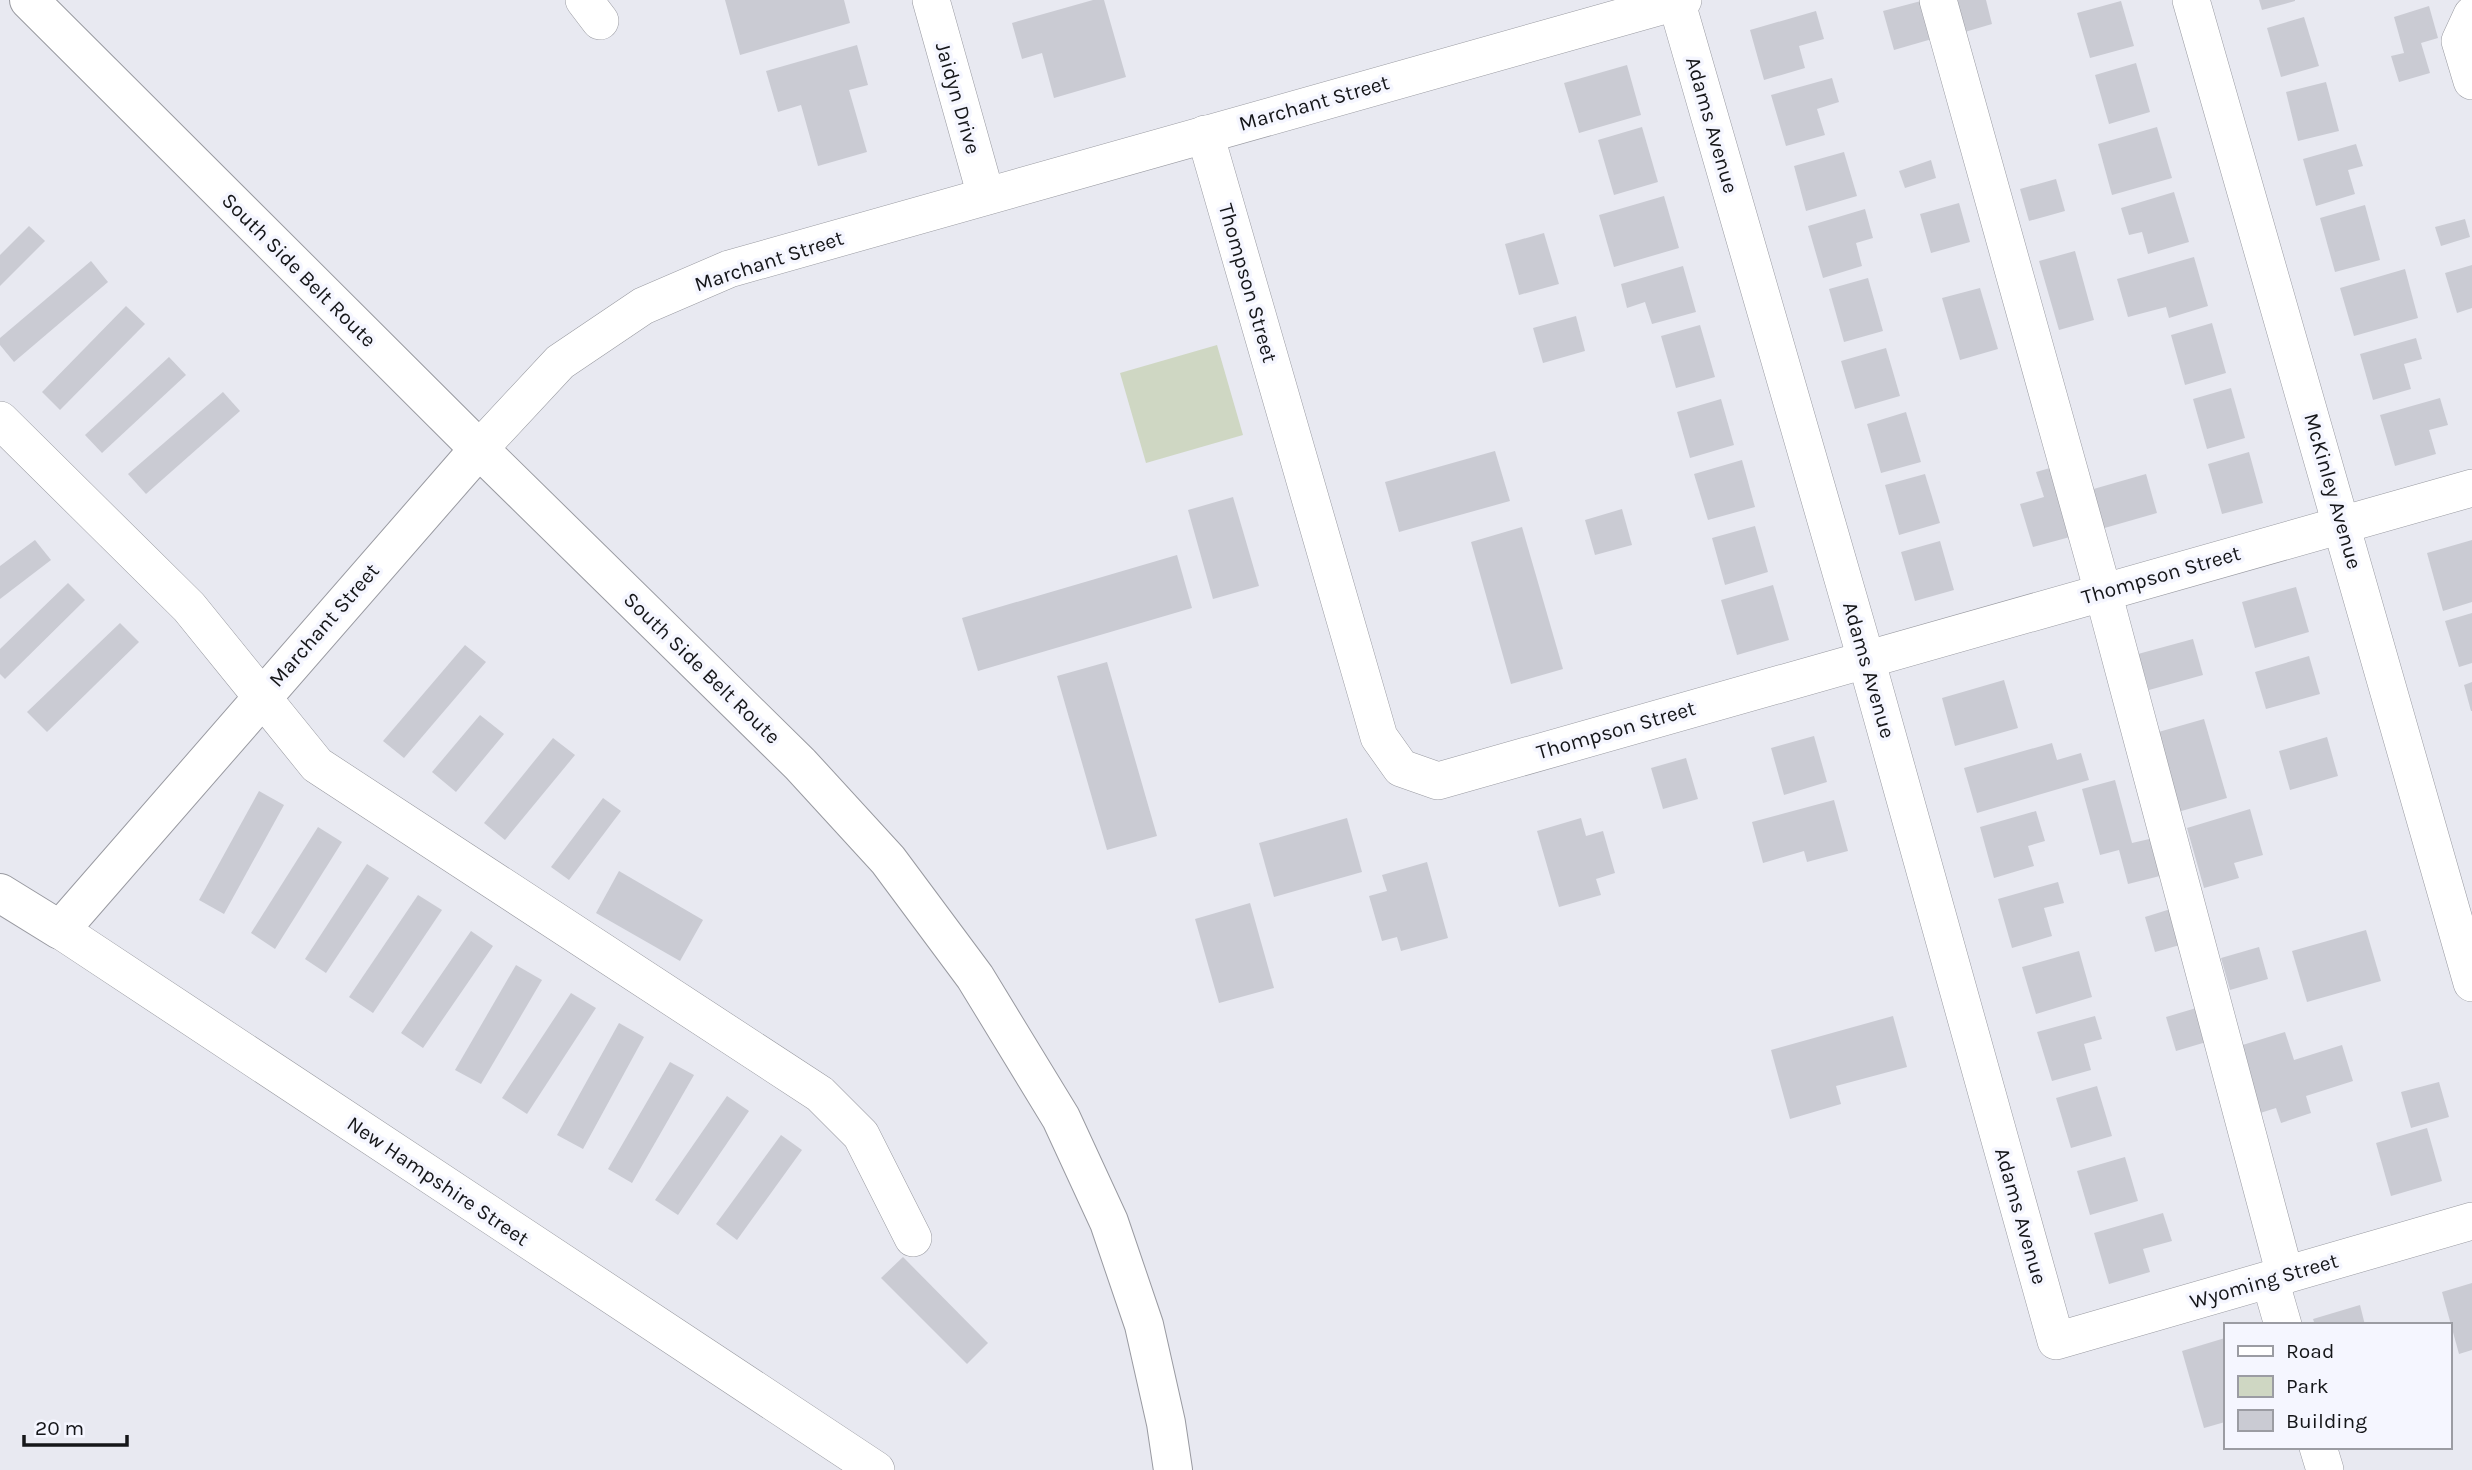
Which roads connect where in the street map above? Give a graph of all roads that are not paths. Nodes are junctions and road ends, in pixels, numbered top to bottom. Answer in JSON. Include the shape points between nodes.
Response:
{"nodes":[{"id":1,"x":29,"y":0,"type":"edge"},
{"id":2,"x":931,"y":0,"type":"edge"},
{"id":3,"x":1938,"y":0,"type":"edge"},
{"id":4,"x":2191,"y":0,"type":"edge"},
{"id":5,"x":1679,"y":1,"type":"edge"},
{"id":6,"x":2472,"y":15,"type":"edge"},
{"id":7,"x":2472,"y":81,"type":"edge"},
{"id":8,"x":1205,"y":134,"type":"junction"},
{"id":9,"x":986,"y":196,"type":"junction"},
{"id":10,"x":0,"y":420,"type":"edge"},
{"id":11,"x":479,"y":449,"type":"junction"},
{"id":12,"x":2472,"y":488,"type":"edge"},
{"id":13,"x":2343,"y":524,"type":"junction"},
{"id":14,"x":2103,"y":592,"type":"junction"},
{"id":15,"x":1866,"y":659,"type":"junction"},
{"id":16,"x":261,"y":696,"type":"junction"},
{"id":17,"x":0,"y":893,"type":"edge"},
{"id":18,"x":60,"y":930,"type":"junction"},
{"id":19,"x":2471,"y":974,"type":"edge"},
{"id":20,"x":2472,"y":1221,"type":"edge"},
{"id":21,"x":913,"y":1238,"type":"dead end"},
{"id":22,"x":2278,"y":1278,"type":"junction"},
{"id":23,"x":2283,"y":1323,"type":"edge"},
{"id":24,"x":2056,"y":1341,"type":"joint"},
{"id":25,"x":2319,"y":1449,"type":"edge"},
{"id":26,"x":876,"y":1470,"type":"edge"},
{"id":27,"x":1172,"y":1470,"type":"edge"},
{"id":28,"x":2325,"y":1470,"type":"edge"}],
"edges":[{"from":1,"to":11,"type":"main road","name":"South Side Belt Route"},
{"from":2,"to":9,"type":"street","name":"Jaidyn Drive"},
{"from":3,"to":14,"type":"street"},
{"from":4,"to":13,"type":"street","name":"McKinley Avenue"},
{"from":5,"to":8,"type":"street","name":"Marchant Street"},
{"from":5,"to":15,"type":"street","name":"Adams Avenue"},
{"from":6,"to":7,"type":"street","via":[[2460,41]]},
{"from":8,"to":9,"type":"street","name":"Marchant Street"},
{"from":8,"to":15,"type":"street","name":"Thompson Street","via":[[1379,737],[1401,768],[1438,780]]},
{"from":9,"to":11,"type":"street","name":"Marchant Street","via":[[729,269],[643,306],[560,362]]},
{"from":10,"to":16,"type":"street","via":[[188,607]]},
{"from":11,"to":16,"type":"main road","name":"Marchant Street"},
{"from":11,"to":27,"type":"main road","name":"South Side Belt Route","via":[[800,764],[888,860],[975,976],[1061,1118],[1109,1222],[1144,1325]]},
{"from":12,"to":13,"type":"street","name":"Thompson Street"},
{"from":13,"to":14,"type":"street","name":"Thompson Street"},
{"from":13,"to":19,"type":"street","name":"McKinley Avenue"},
{"from":14,"to":15,"type":"street","name":"Thompson Street"},
{"from":14,"to":22,"type":"street"},
{"from":15,"to":24,"type":"street","name":"Adams Avenue"},
{"from":16,"to":18,"type":"main road","name":"Marchant Street"},
{"from":16,"to":21,"type":"street","via":[[317,765],[820,1094],[861,1135]]},
{"from":17,"to":18,"type":"main road","name":"New Hampshire Street"},
{"from":18,"to":26,"type":"street","name":"New Hampshire Street"},
{"from":20,"to":22,"type":"street","name":"Wyoming Street"},
{"from":22,"to":23,"type":"street"},
{"from":22,"to":24,"type":"street","name":"Wyoming Street"},
{"from":25,"to":28,"type":"street"}]}
